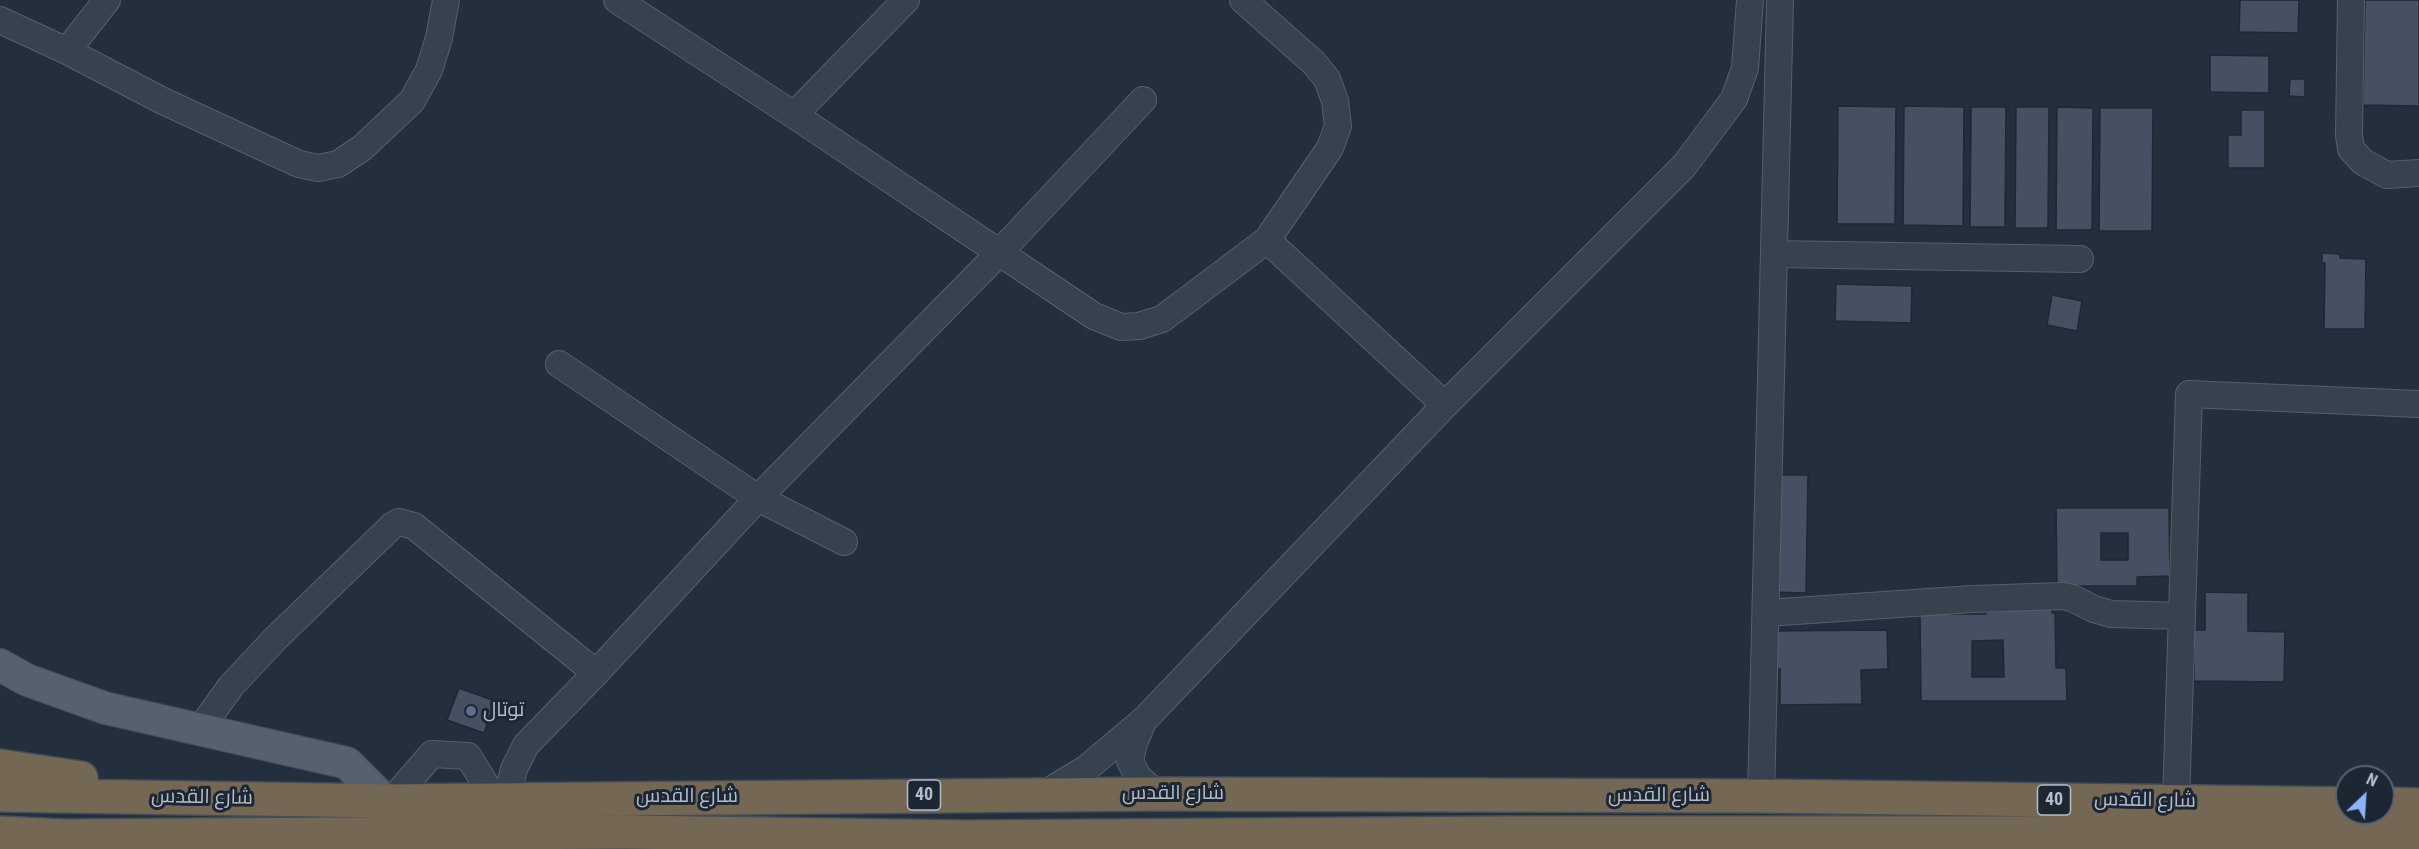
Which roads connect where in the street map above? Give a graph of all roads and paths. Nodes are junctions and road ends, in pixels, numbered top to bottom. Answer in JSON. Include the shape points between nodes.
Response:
{"nodes":[{"id":1,"x":106,"y":0,"type":"edge"},
{"id":2,"x":446,"y":0,"type":"edge"},
{"id":3,"x":617,"y":0,"type":"edge"},
{"id":4,"x":906,"y":0,"type":"edge"},
{"id":5,"x":1243,"y":0,"type":"edge"},
{"id":6,"x":1750,"y":0,"type":"edge"},
{"id":7,"x":1780,"y":0,"type":"edge"},
{"id":8,"x":2351,"y":0,"type":"edge"},
{"id":9,"x":0,"y":20,"type":"edge"},
{"id":10,"x":67,"y":51,"type":"junction"},
{"id":11,"x":1143,"y":100,"type":"dead end"},
{"id":12,"x":794,"y":115,"type":"junction"},
{"id":13,"x":2419,"y":173,"type":"edge"},
{"id":14,"x":1267,"y":240,"type":"junction"},
{"id":15,"x":1000,"y":252,"type":"junction"},
{"id":16,"x":1774,"y":254,"type":"junction"},
{"id":17,"x":2080,"y":258,"type":"dead end"},
{"id":18,"x":559,"y":364,"type":"dead end"},
{"id":19,"x":2419,"y":404,"type":"edge"},
{"id":20,"x":1444,"y":405,"type":"junction"},
{"id":21,"x":758,"y":498,"type":"junction"},
{"id":22,"x":844,"y":542,"type":"dead end"},
{"id":23,"x":1766,"y":613,"type":"junction"},
{"id":24,"x":2182,"y":616,"type":"junction"},
{"id":25,"x":0,"y":665,"type":"edge"},
{"id":26,"x":596,"y":673,"type":"junction"},
{"id":27,"x":1145,"y":719,"type":"junction"},
{"id":28,"x":201,"y":728,"type":"junction"},
{"id":29,"x":0,"y":766,"type":"edge"},
{"id":30,"x":2419,"y":787,"type":"edge"},
{"id":31,"x":1044,"y":794,"type":"junction"},
{"id":32,"x":1157,"y":794,"type":"junction"},
{"id":33,"x":2395,"y":794,"type":"edge"},
{"id":34,"x":0,"y":795,"type":"edge"},
{"id":35,"x":1761,"y":796,"type":"junction"},
{"id":36,"x":189,"y":798,"type":"junction"},
{"id":37,"x":500,"y":798,"type":"junction"},
{"id":38,"x":389,"y":800,"type":"junction"},
{"id":39,"x":2176,"y":801,"type":"junction"},
{"id":40,"x":2335,"y":804,"type":"edge"},
{"id":41,"x":2395,"y":804,"type":"edge"},
{"id":42,"x":2419,"y":805,"type":"edge"},
{"id":43,"x":2365,"y":832,"type":"junction"},
{"id":44,"x":2419,"y":833,"type":"edge"},
{"id":45,"x":7,"y":835,"type":"edge"},
{"id":46,"x":531,"y":841,"type":"edge"},
{"id":47,"x":633,"y":841,"type":"edge"},
{"id":48,"x":1514,"y":841,"type":"edge"},
{"id":49,"x":1872,"y":841,"type":"edge"},
{"id":50,"x":1977,"y":841,"type":"edge"},
{"id":51,"x":69,"y":842,"type":"edge"},
{"id":52,"x":253,"y":842,"type":"edge"},
{"id":53,"x":396,"y":842,"type":"edge"},
{"id":54,"x":1586,"y":842,"type":"edge"},
{"id":55,"x":970,"y":843,"type":"edge"},
{"id":56,"x":2418,"y":849,"type":"edge"}],
"edges":[{"from":1,"to":10,"type":"street"},
{"from":2,"to":10,"type":"street","via":[[429,70],[412,101],[362,148],[338,164],[318,168],[299,164],[163,101]]},
{"from":3,"to":12,"type":"street"},
{"from":4,"to":12,"type":"street"},
{"from":5,"to":14,"type":"street","via":[[1327,79],[1338,126],[1330,148]]},
{"from":6,"to":20,"type":"street","via":[[1745,68],[1734,99],[1714,128],[1684,166]]},
{"from":7,"to":16,"type":"street"},
{"from":8,"to":13,"type":"street","via":[[2351,149],[2363,162],[2386,175]]},
{"from":9,"to":10,"type":"street"},
{"from":11,"to":15,"type":"street"},
{"from":12,"to":15,"type":"street"},
{"from":14,"to":15,"type":"street","via":[[1162,319],[1121,327],[1094,316]]},
{"from":14,"to":20,"type":"street"},
{"from":15,"to":21,"type":"street"},
{"from":16,"to":17,"type":"street"},
{"from":16,"to":23,"type":"street"},
{"from":18,"to":21,"type":"street"},
{"from":19,"to":24,"type":"street","via":[[2189,394]]},
{"from":20,"to":27,"type":"street"},
{"from":21,"to":22,"type":"street"},
{"from":21,"to":26,"type":"street"},
{"from":23,"to":24,"type":"street","via":[[2063,596],[2111,614]]},
{"from":23,"to":35,"type":"street"},
{"from":24,"to":39,"type":"street"},
{"from":25,"to":28,"type":"main road","via":[[27,680],[105,708]]},
{"from":26,"to":28,"type":"street","via":[[414,526],[399,522],[276,638],[231,686]]},
{"from":26,"to":37,"type":"street","via":[[526,745]]},
{"from":27,"to":31,"type":"street","via":[[1087,768]]},
{"from":27,"to":32,"type":"street","via":[[1131,760],[1138,777]]},
{"from":28,"to":38,"type":"main road","via":[[347,763]]},
{"from":29,"to":36,"type":"highway"},
{"from":30,"to":33,"type":"main road"},
{"from":31,"to":32,"type":"highway","name":"شارع القدس","number":"40"},
{"from":31,"to":37,"type":"highway","name":"شارع القدس","number":"40"},
{"from":32,"to":35,"type":"highway","name":"شارع القدس","number":"40"},
{"from":34,"to":36,"type":"highway","name":"شارع القدس","number":"40"},
{"from":35,"to":39,"type":"highway","name":"شارع القدس","number":"40"},
{"from":36,"to":38,"type":"highway","name":"شارع القدس","number":"40"},
{"from":37,"to":38,"type":"highway","name":"شارع القدس","number":"40"},
{"from":37,"to":38,"type":"street","via":[[468,756],[432,753]]},
{"from":39,"to":40,"type":"highway","name":"شارع القدس","number":"40"},
{"from":41,"to":42,"type":"highway"},
{"from":43,"to":44,"type":"highway","name":"شارع القدس","number":"40"},
{"from":43,"to":50,"type":"highway","name":"شارع القدس","number":"40"},
{"from":43,"to":56,"type":"main road"},
{"from":45,"to":51,"type":"highway","name":"شارع القدس","number":"40"},
{"from":46,"to":47,"type":"highway","name":"شارع القدس","number":"40"},
{"from":46,"to":53,"type":"highway","name":"شارع القدس","number":"40"},
{"from":47,"to":55,"type":"highway","name":"شارع القدس","number":"40"},
{"from":48,"to":54,"type":"highway","name":"شارع القدس","number":"40"},
{"from":48,"to":55,"type":"highway","name":"شارع القدس","number":"40"},
{"from":49,"to":50,"type":"highway","name":"شارع القدس","number":"40"},
{"from":49,"to":54,"type":"highway","name":"شارع القدس","number":"40"},
{"from":51,"to":52,"type":"highway","name":"شارع القدس","number":"40"},
{"from":52,"to":53,"type":"highway","name":"شارع القدس","number":"40"}]}
